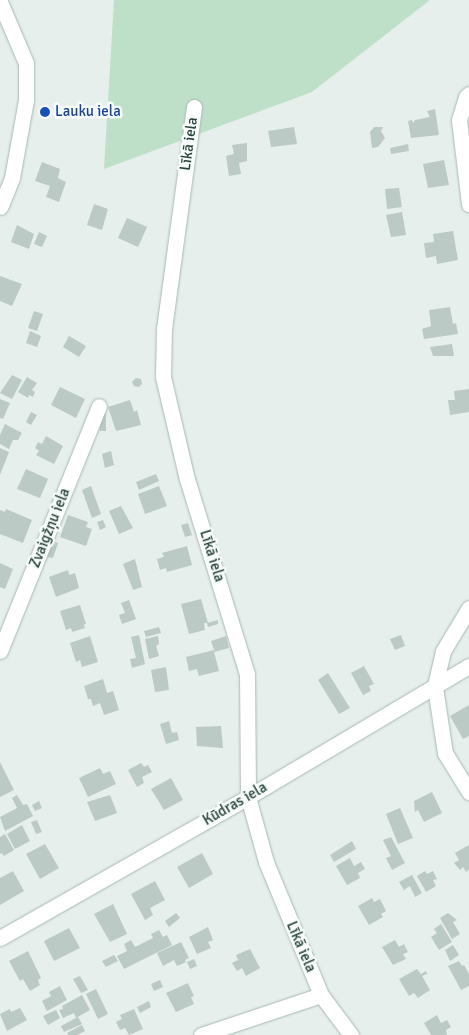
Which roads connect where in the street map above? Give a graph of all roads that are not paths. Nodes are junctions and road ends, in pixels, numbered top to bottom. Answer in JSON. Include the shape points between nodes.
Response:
{"nodes":[{"id":1,"x":0,"y":2,"type":"edge"},
{"id":2,"x":467,"y":96,"type":"edge"},
{"id":3,"x":194,"y":107,"type":"dead end"},
{"id":4,"x":469,"y":204,"type":"edge"},
{"id":5,"x":0,"y":207,"type":"edge"},
{"id":6,"x":99,"y":406,"type":"dead end"},
{"id":7,"x":469,"y":608,"type":"edge"},
{"id":8,"x":0,"y":651,"type":"edge"},
{"id":9,"x":469,"y":666,"type":"edge"},
{"id":10,"x":435,"y":687,"type":"junction"},
{"id":11,"x":469,"y":792,"type":"edge"},
{"id":12,"x":248,"y":797,"type":"junction"},
{"id":13,"x":0,"y":938,"type":"edge"},
{"id":14,"x":321,"y":995,"type":"junction"},
{"id":15,"x":201,"y":1035,"type":"edge"},
{"id":16,"x":351,"y":1035,"type":"edge"}],
"edges":[{"from":1,"to":5,"type":"street","via":[[26,63],[26,100],[12,178]]},
{"from":2,"to":4,"type":"street","via":[[460,120]]},
{"from":3,"to":12,"type":"street","name":"Līkā iela","via":[[164,328],[163,377],[187,479],[247,674]]},
{"from":6,"to":8,"type":"street","name":"Zvaigžņu iela"},
{"from":7,"to":10,"type":"street","via":[[443,650]]},
{"from":9,"to":10,"type":"street","name":"Kūdras iela"},
{"from":10,"to":11,"type":"street","via":[[445,753]]},
{"from":10,"to":12,"type":"street","name":"Kūdras iela"},
{"from":12,"to":13,"type":"street","name":"Kūdras iela"},
{"from":12,"to":14,"type":"street","name":"Līkā iela","via":[[266,862]]},
{"from":14,"to":15,"type":"street"},
{"from":14,"to":16,"type":"street","name":"Līkā iela"}]}
